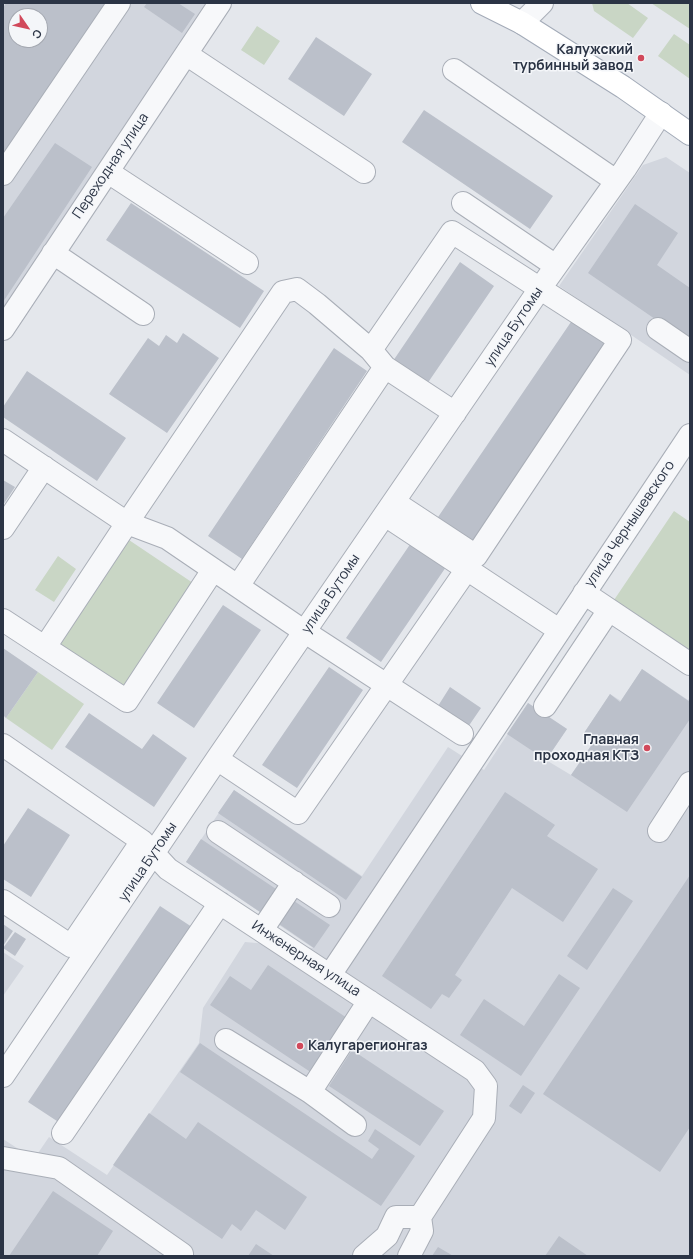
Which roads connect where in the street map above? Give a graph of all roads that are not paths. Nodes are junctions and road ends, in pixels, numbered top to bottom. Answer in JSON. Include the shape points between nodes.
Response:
{"nodes":[{"id":1,"x":119,"y":3,"type":"edge"},
{"id":2,"x":220,"y":3,"type":"edge"},
{"id":3,"x":482,"y":3,"type":"edge"},
{"id":4,"x":542,"y":3,"type":"edge"},
{"id":5,"x":522,"y":24,"type":"junction"},
{"id":6,"x":186,"y":54,"type":"junction"},
{"id":7,"x":454,"y":70,"type":"dead end"},
{"id":8,"x":661,"y":113,"type":"junction"},
{"id":9,"x":690,"y":134,"type":"edge"},
{"id":10,"x":108,"y":172,"type":"junction"},
{"id":11,"x":364,"y":172,"type":"dead end"},
{"id":12,"x":3,"y":174,"type":"edge"},
{"id":13,"x":616,"y":181,"type":"junction"},
{"id":14,"x":463,"y":203,"type":"dead end"},
{"id":15,"x":53,"y":253,"type":"junction"},
{"id":16,"x":247,"y":263,"type":"dead end"},
{"id":17,"x":556,"y":266,"type":"junction"},
{"id":18,"x":539,"y":290,"type":"junction"},
{"id":19,"x":143,"y":314,"type":"dead end"},
{"id":20,"x":3,"y":329,"type":"edge"},
{"id":21,"x":658,"y":329,"type":"dead end"},
{"id":22,"x":371,"y":350,"type":"junction"},
{"id":23,"x":690,"y":351,"type":"edge"},
{"id":24,"x":385,"y":367,"type":"junction"},
{"id":25,"x":455,"y":413,"type":"junction"},
{"id":26,"x":690,"y":435,"type":"edge"},
{"id":27,"x":3,"y":440,"type":"edge"},
{"id":28,"x":44,"y":467,"type":"junction"},
{"id":29,"x":389,"y":509,"type":"junction"},
{"id":30,"x":127,"y":523,"type":"junction"},
{"id":31,"x":3,"y":528,"type":"edge"},
{"id":32,"x":467,"y":569,"type":"junction"},
{"id":33,"x":214,"y":570,"type":"junction"},
{"id":34,"x":238,"y":586,"type":"junction"},
{"id":35,"x":584,"y":593,"type":"junction"},
{"id":36,"x":609,"y":610,"type":"junction"},
{"id":37,"x":3,"y":620,"type":"edge"},
{"id":38,"x":559,"y":630,"type":"junction"},
{"id":39,"x":305,"y":632,"type":"junction"},
{"id":40,"x":45,"y":648,"type":"junction"},
{"id":41,"x":690,"y":664,"type":"edge"},
{"id":42,"x":387,"y":685,"type":"junction"},
{"id":43,"x":545,"y":706,"type":"dead end"},
{"id":44,"x":462,"y":734,"type":"dead end"},
{"id":45,"x":3,"y":745,"type":"edge"},
{"id":46,"x":217,"y":760,"type":"junction"},
{"id":47,"x":690,"y":783,"type":"edge"},
{"id":48,"x":659,"y":831,"type":"dead end"},
{"id":49,"x":218,"y":832,"type":"dead end"},
{"id":50,"x":148,"y":847,"type":"junction"},
{"id":51,"x":294,"y":882,"type":"junction"},
{"id":52,"x":3,"y":901,"type":"edge"},
{"id":53,"x":220,"y":903,"type":"junction"},
{"id":54,"x":329,"y":906,"type":"dead end"},
{"id":55,"x":262,"y":930,"type":"junction"},
{"id":56,"x":330,"y":975,"type":"junction"},
{"id":57,"x":369,"y":1001,"type":"junction"},
{"id":58,"x":226,"y":1040,"type":"dead end"},
{"id":59,"x":3,"y":1076,"type":"edge"},
{"id":60,"x":310,"y":1092,"type":"junction"},
{"id":61,"x":355,"y":1125,"type":"dead end"},
{"id":62,"x":63,"y":1133,"type":"dead end"},
{"id":63,"x":3,"y":1158,"type":"edge"},
{"id":64,"x":420,"y":1217,"type":"junction"},
{"id":65,"x":182,"y":1254,"type":"dead end"},
{"id":66,"x":364,"y":1256,"type":"edge"},
{"id":67,"x":409,"y":1256,"type":"edge"}],
"edges":[{"from":1,"to":12,"type":"street"},
{"from":2,"to":6,"type":"street","name":"Переходная улица"},
{"from":3,"to":5,"type":"main road"},
{"from":4,"to":5,"type":"street"},
{"from":5,"to":8,"type":"main road"},
{"from":6,"to":10,"type":"street","name":"Переходная улица"},
{"from":6,"to":11,"type":"street"},
{"from":7,"to":13,"type":"street"},
{"from":8,"to":9,"type":"main road"},
{"from":8,"to":13,"type":"street","name":"улица Бутомы"},
{"from":10,"to":15,"type":"street","name":"Переходная улица"},
{"from":10,"to":16,"type":"street"},
{"from":13,"to":17,"type":"street","name":"улица Бутомы"},
{"from":14,"to":17,"type":"street"},
{"from":15,"to":19,"type":"street"},
{"from":15,"to":20,"type":"street","name":"Переходная улица"},
{"from":17,"to":18,"type":"street","name":"улица Бутомы"},
{"from":18,"to":22,"type":"street","via":[[452,232]]},
{"from":18,"to":25,"type":"street","name":"улица Бутомы"},
{"from":18,"to":29,"type":"street","via":[[558,299],[620,340],[476,556]]},
{"from":21,"to":23,"type":"street"},
{"from":22,"to":24,"type":"street"},
{"from":22,"to":30,"type":"street","via":[[297,289],[283,292]]},
{"from":24,"to":25,"type":"street"},
{"from":24,"to":34,"type":"street"},
{"from":25,"to":29,"type":"street","name":"улица Бутомы"},
{"from":26,"to":35,"type":"street","name":"улица Чернышевского"},
{"from":27,"to":28,"type":"street"},
{"from":28,"to":30,"type":"street"},
{"from":28,"to":31,"type":"street"},
{"from":29,"to":32,"type":"street"},
{"from":29,"to":39,"type":"street","name":"улица Бутомы"},
{"from":30,"to":33,"type":"street","via":[[167,538]]},
{"from":30,"to":40,"type":"street"},
{"from":32,"to":38,"type":"street"},
{"from":32,"to":42,"type":"street"},
{"from":33,"to":34,"type":"street"},
{"from":33,"to":40,"type":"street","via":[[127,702]]},
{"from":34,"to":39,"type":"street"},
{"from":35,"to":36,"type":"street"},
{"from":35,"to":38,"type":"street","name":"улица Чернышевского"},
{"from":36,"to":41,"type":"street"},
{"from":36,"to":43,"type":"street"},
{"from":37,"to":40,"type":"street"},
{"from":38,"to":56,"type":"street","name":"улица Чернышевского"},
{"from":39,"to":42,"type":"street"},
{"from":39,"to":46,"type":"street","name":"улица Бутомы"},
{"from":42,"to":44,"type":"street"},
{"from":42,"to":46,"type":"street","via":[[298,813]]},
{"from":45,"to":50,"type":"street","name":"Инженерная улица"},
{"from":46,"to":50,"type":"street","name":"улица Бутомы"},
{"from":47,"to":48,"type":"street"},
{"from":49,"to":51,"type":"street"},
{"from":50,"to":52,"type":"street","via":[[70,946]]},
{"from":50,"to":53,"type":"street","name":"Инженерная улица","via":[[168,869]]},
{"from":50,"to":59,"type":"street","name":"улица Бутомы"},
{"from":51,"to":54,"type":"street"},
{"from":51,"to":55,"type":"street"},
{"from":53,"to":55,"type":"street","name":"Инженерная улица"},
{"from":53,"to":62,"type":"street"},
{"from":55,"to":56,"type":"street","name":"Инженерная улица"},
{"from":56,"to":57,"type":"street","name":"Инженерная улица"},
{"from":57,"to":60,"type":"street"},
{"from":57,"to":64,"type":"street","name":"Инженерная улица","via":[[475,1071],[486,1086],[484,1118]]},
{"from":58,"to":60,"type":"street"},
{"from":60,"to":61,"type":"street"},
{"from":63,"to":65,"type":"street","via":[[59,1168]]},
{"from":64,"to":66,"type":"street","via":[[396,1217],[387,1236]]},
{"from":64,"to":67,"type":"street","via":[[422,1231]]}]}
